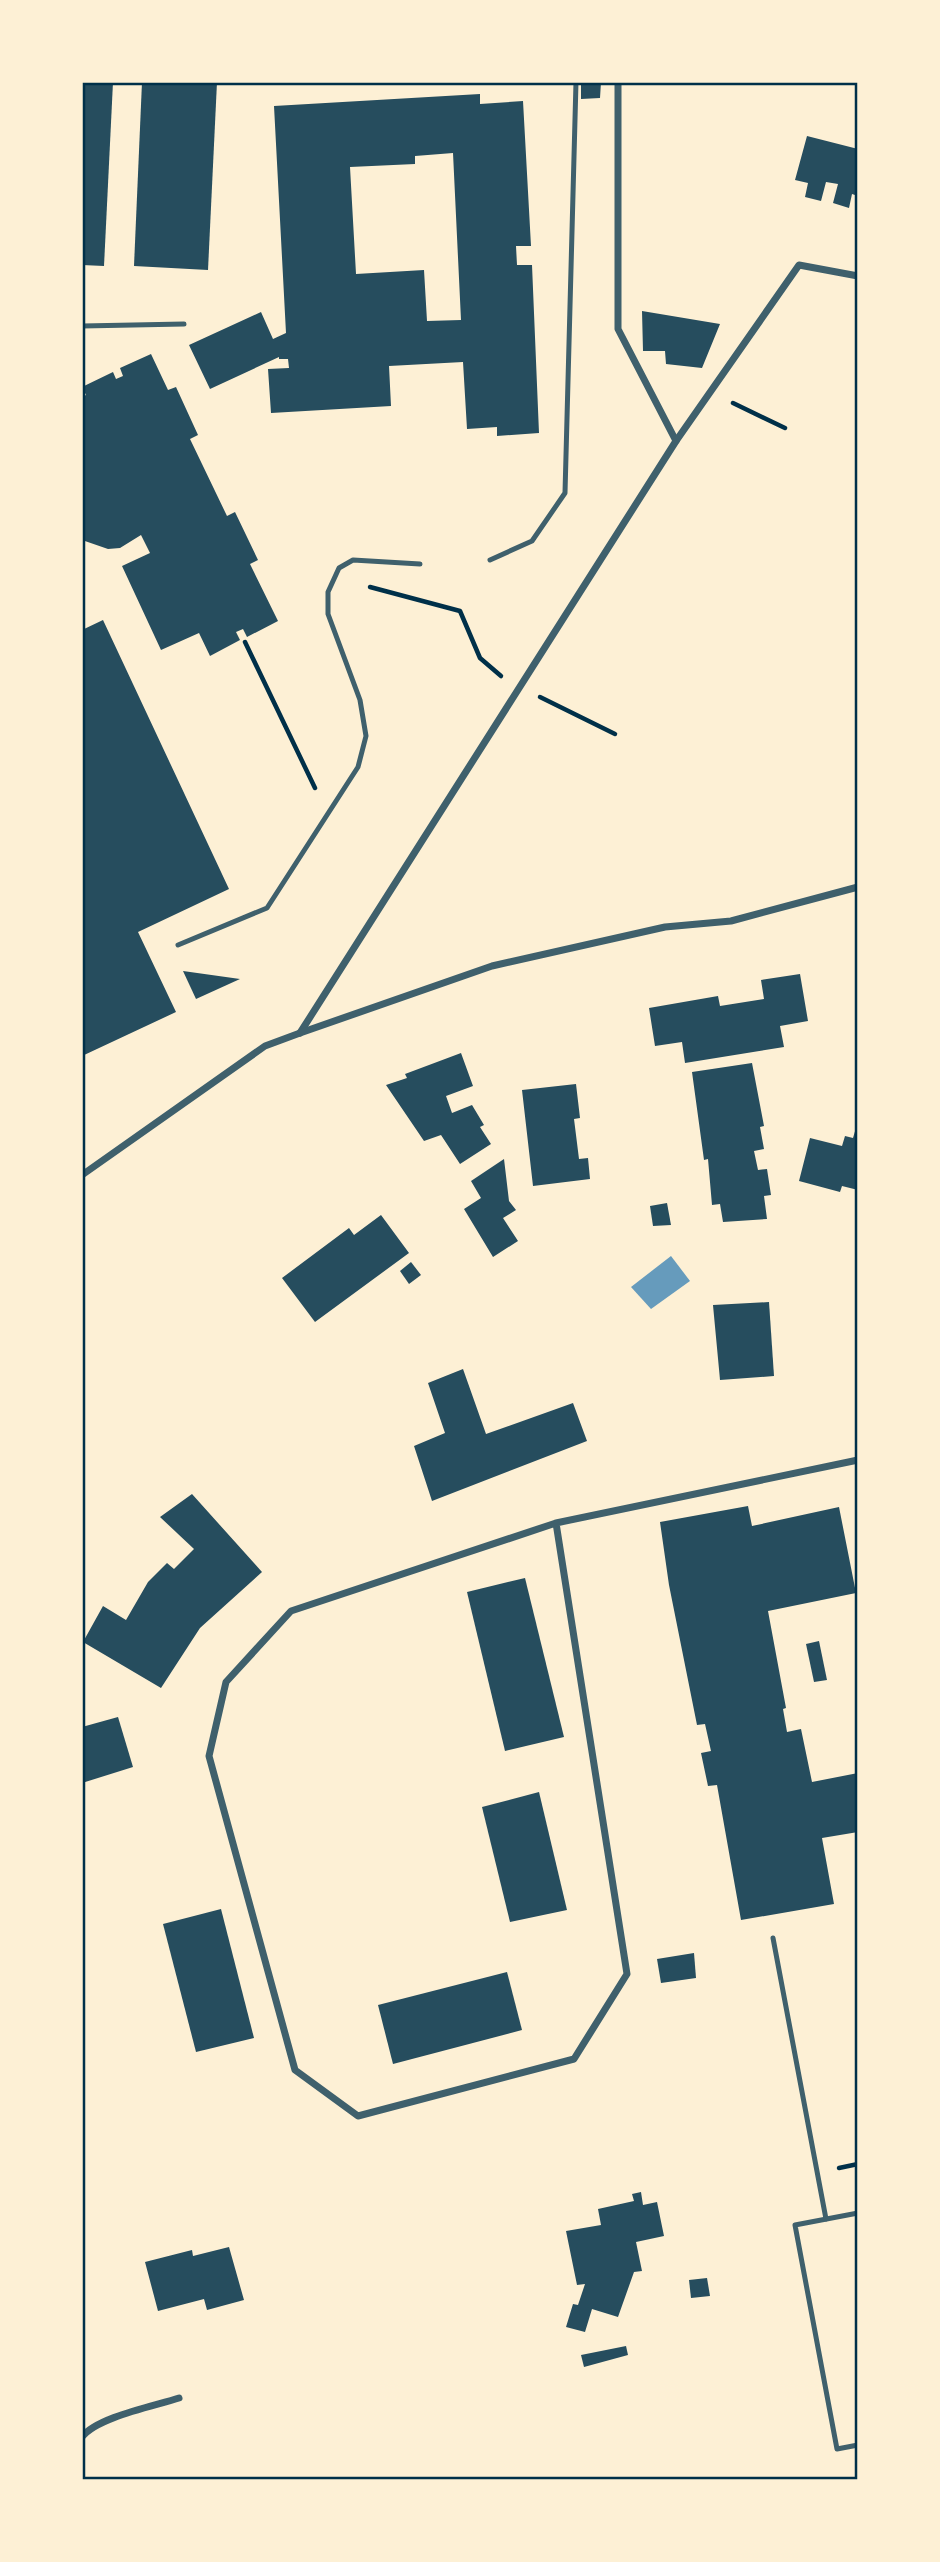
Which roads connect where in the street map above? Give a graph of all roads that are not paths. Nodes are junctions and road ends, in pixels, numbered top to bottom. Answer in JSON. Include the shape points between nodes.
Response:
{"nodes":[{"id":1,"x":576,"y":82,"type":"edge"},
{"id":2,"x":618,"y":82,"type":"edge"},
{"id":3,"x":858,"y":276,"type":"edge"},
{"id":4,"x":184,"y":324,"type":"dead end"},
{"id":5,"x":82,"y":326,"type":"edge"},
{"id":6,"x":676,"y":441,"type":"junction"},
{"id":7,"x":490,"y":560,"type":"dead end"},
{"id":8,"x":420,"y":564,"type":"dead end"},
{"id":9,"x":858,"y":887,"type":"edge"},
{"id":10,"x":178,"y":945,"type":"dead end"},
{"id":11,"x":300,"y":1033,"type":"junction"},
{"id":12,"x":82,"y":1175,"type":"edge"},
{"id":13,"x":858,"y":1460,"type":"edge"},
{"id":14,"x":556,"y":1523,"type":"junction"},
{"id":15,"x":773,"y":1938,"type":"dead end"},
{"id":16,"x":858,"y":2213,"type":"edge"},
{"id":17,"x":826,"y":2219,"type":"junction"},
{"id":18,"x":179,"y":2398,"type":"dead end"},
{"id":19,"x":82,"y":2437,"type":"edge"},
{"id":20,"x":858,"y":2445,"type":"edge"}],
"edges":[{"from":1,"to":7,"type":"lane","via":[[565,494],[532,541]]},
{"from":2,"to":6,"type":"street","via":[[618,329]]},
{"from":3,"to":6,"type":"street","via":[[799,265]]},
{"from":4,"to":5,"type":"lane"},
{"from":6,"to":11,"type":"street"},
{"from":8,"to":10,"type":"lane","via":[[353,559],[339,568],[328,592],[328,614],[360,700],[366,736],[358,767],[267,908]]},
{"from":9,"to":11,"type":"street","via":[[731,921],[665,928],[492,966]]},
{"from":11,"to":12,"type":"street","via":[[265,1046]]},
{"from":13,"to":14,"type":"street"},
{"from":14,"to":14,"type":"street","via":[[290,1611],[226,1682],[209,1756],[295,2070],[358,2116],[574,2059],[627,1974]]},
{"from":15,"to":17,"type":"lane"},
{"from":16,"to":17,"type":"lane"},
{"from":17,"to":20,"type":"lane","via":[[794,2225],[837,2449]]},
{"from":18,"to":19,"type":"street","via":[[118,2417]]}]}
